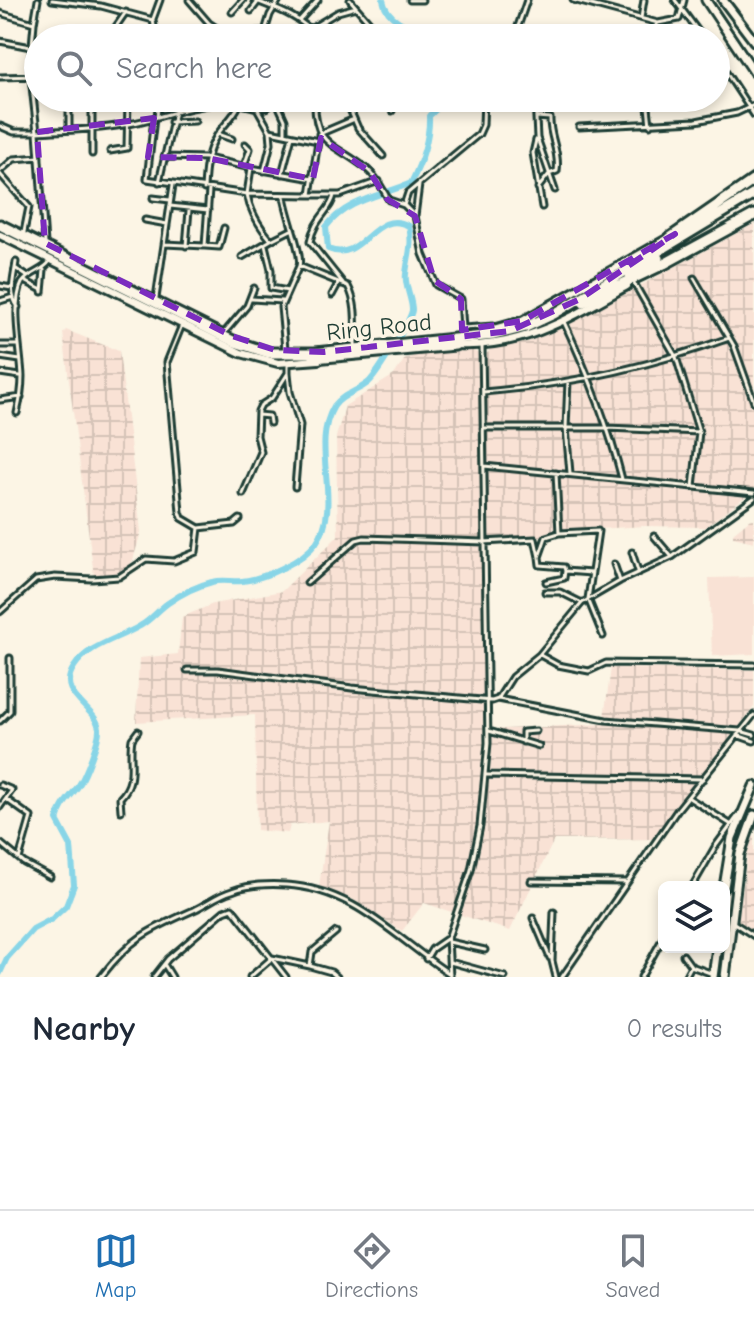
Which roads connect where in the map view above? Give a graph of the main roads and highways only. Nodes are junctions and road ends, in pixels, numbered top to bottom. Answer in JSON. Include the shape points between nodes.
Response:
{"nodes":[{"id":1,"x":706,"y":0,"type":"edge"},
{"id":2,"x":723,"y":0,"type":"edge"},
{"id":3,"x":722,"y":24,"type":"edge"},
{"id":4,"x":730,"y":36,"type":"edge"},
{"id":5,"x":754,"y":41,"type":"edge"},
{"id":6,"x":754,"y":72,"type":"edge"},
{"id":7,"x":754,"y":180,"type":"edge"},
{"id":8,"x":754,"y":194,"type":"edge"},
{"id":9,"x":754,"y":201,"type":"edge"},
{"id":10,"x":754,"y":215,"type":"edge"},
{"id":11,"x":0,"y":228,"type":"edge"},
{"id":12,"x":649,"y":256,"type":"junction"},
{"id":13,"x":584,"y":302,"type":"junction"},
{"id":14,"x":456,"y":342,"type":"junction"},
{"id":15,"x":383,"y":349,"type":"junction"},
{"id":16,"x":324,"y":355,"type":"junction"},
{"id":17,"x":754,"y":786,"type":"edge"},
{"id":18,"x":747,"y":799,"type":"junction"},
{"id":19,"x":754,"y":814,"type":"edge"},
{"id":20,"x":732,"y":838,"type":"junction"},
{"id":21,"x":725,"y":881,"type":"edge"},
{"id":22,"x":716,"y":953,"type":"edge"},
{"id":23,"x":714,"y":976,"type":"edge"},
{"id":24,"x":725,"y":977,"type":"edge"}],
"edges":[{"from":1,"to":3,"type":"main road"},
{"from":2,"to":5,"type":"main road"},
{"from":4,"to":6,"type":"main road"},
{"from":7,"to":12,"type":"highway"},
{"from":8,"to":12,"type":"highway","name":"Ring Road"},
{"from":9,"to":13,"type":"highway","name":"Ring Road"},
{"from":10,"to":13,"type":"highway"},
{"from":11,"to":16,"type":"highway","name":"Ring Road","via":[[235,342],[269,353]]},
{"from":12,"to":14,"type":"highway","name":"Ring Road","via":[[540,321]]},
{"from":13,"to":14,"type":"highway","name":"Ring Road","via":[[528,331]]},
{"from":14,"to":15,"type":"highway","name":"Ring Road"},
{"from":15,"to":16,"type":"highway","name":"Ring Road"},
{"from":15,"to":16,"type":"highway","name":"Ring Road"},
{"from":17,"to":18,"type":"main road"},
{"from":18,"to":19,"type":"main road"},
{"from":18,"to":20,"type":"main road"},
{"from":19,"to":20,"type":"main road"},
{"from":19,"to":24,"type":"main road","via":[[740,854]]},
{"from":20,"to":21,"type":"main road"},
{"from":22,"to":23,"type":"main road"}]}
